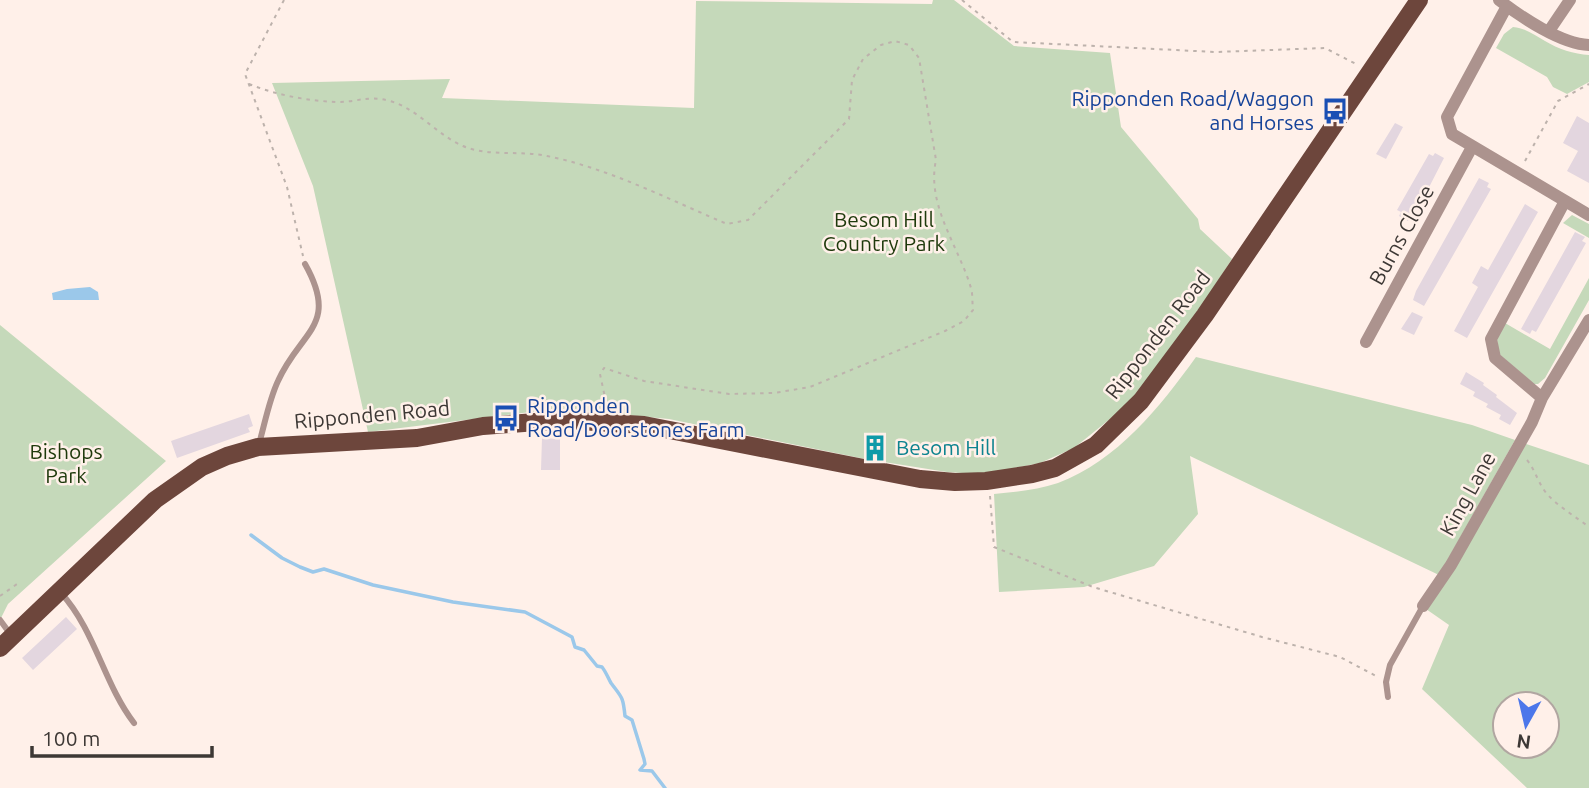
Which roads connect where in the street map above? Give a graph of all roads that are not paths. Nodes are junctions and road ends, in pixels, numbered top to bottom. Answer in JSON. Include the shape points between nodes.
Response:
{"nodes":[{"id":1,"x":1419,"y":0,"type":"edge"},
{"id":2,"x":1570,"y":0,"type":"edge"},
{"id":3,"x":1503,"y":3,"type":"edge"},
{"id":4,"x":1549,"y":31,"type":"junction"},
{"id":5,"x":1589,"y":45,"type":"edge"},
{"id":6,"x":1472,"y":147,"type":"junction"},
{"id":7,"x":1565,"y":201,"type":"junction"},
{"id":8,"x":1589,"y":215,"type":"edge"},
{"id":9,"x":305,"y":264,"type":"road end"},
{"id":10,"x":1588,"y":325,"type":"edge"},
{"id":11,"x":1366,"y":342,"type":"dead end"},
{"id":12,"x":1542,"y":398,"type":"junction"},
{"id":13,"x":258,"y":447,"type":"junction"},
{"id":14,"x":59,"y":592,"type":"junction"},
{"id":15,"x":1423,"y":606,"type":"joint"},
{"id":16,"x":0,"y":621,"type":"edge"},
{"id":17,"x":6,"y":642,"type":"edge"},
{"id":18,"x":1388,"y":697,"type":"dead end"},
{"id":19,"x":134,"y":723,"type":"dead end"}],
"edges":[{"from":1,"to":13,"type":"main road","name":"Ripponden Road","via":[[1205,315],[1141,401],[1096,445],[1055,468],[989,481],[920,479],[644,425],[563,421],[483,426],[418,438]]},
{"from":2,"to":4,"type":"street"},
{"from":3,"to":4,"type":"street"},
{"from":3,"to":6,"type":"street","via":[[1447,117],[1452,134]]},
{"from":4,"to":5,"type":"street","via":[[1578,45]]},
{"from":6,"to":7,"type":"street"},
{"from":6,"to":11,"type":"street","name":"Burns Close"},
{"from":7,"to":8,"type":"street"},
{"from":7,"to":12,"type":"street","via":[[1491,339],[1495,358]]},
{"from":9,"to":13,"type":"lane","via":[[318,302],[316,326],[277,381]]},
{"from":10,"to":12,"type":"street","name":"King Lane"},
{"from":12,"to":15,"type":"street","name":"King Lane","via":[[1451,565]]},
{"from":13,"to":14,"type":"main road","name":"Ripponden Road","via":[[202,467],[155,500]]},
{"from":14,"to":17,"type":"main road","name":"Ripponden Road"},
{"from":14,"to":19,"type":"lane","via":[[86,629]]},
{"from":15,"to":18,"type":"lane","via":[[1390,665]]},
{"from":16,"to":17,"type":"lane"}]}
